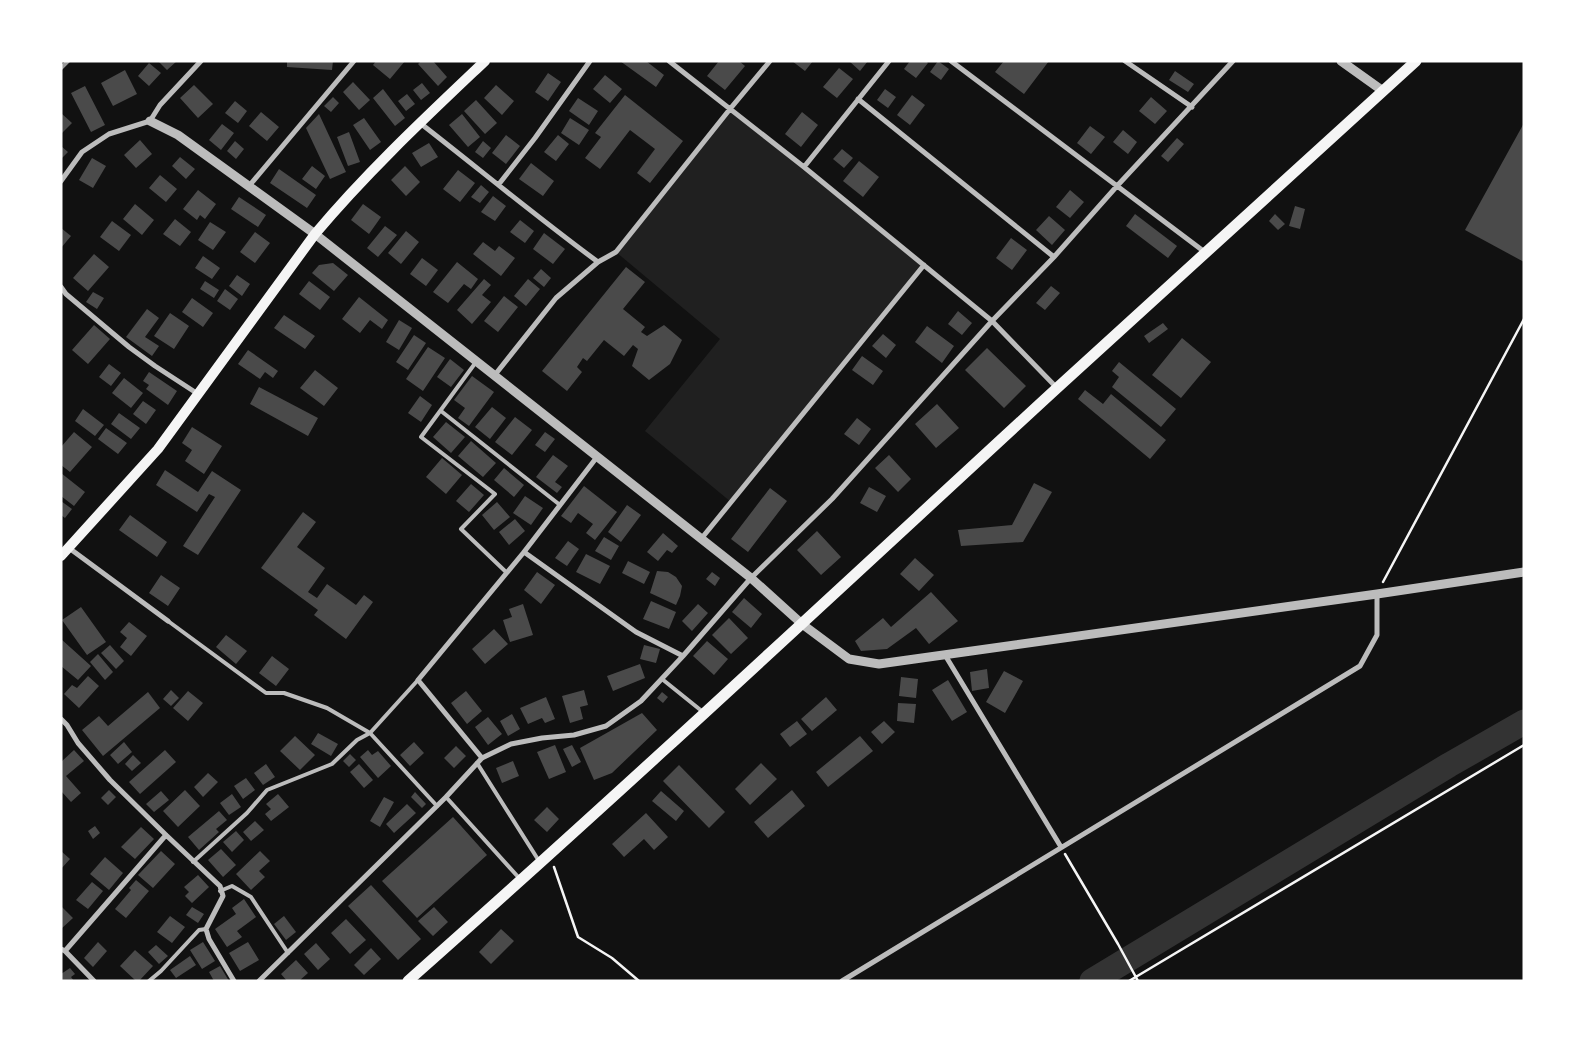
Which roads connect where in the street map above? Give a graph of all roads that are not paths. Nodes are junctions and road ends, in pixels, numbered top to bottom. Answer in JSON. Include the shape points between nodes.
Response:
{"nodes":[{"id":1,"x":201,"y":61,"type":"edge"},
{"id":2,"x":354,"y":61,"type":"edge"},
{"id":3,"x":590,"y":61,"type":"edge"},
{"id":4,"x":668,"y":61,"type":"edge"},
{"id":5,"x":770,"y":61,"type":"edge"},
{"id":6,"x":889,"y":61,"type":"edge"},
{"id":7,"x":951,"y":61,"type":"edge"},
{"id":8,"x":1125,"y":61,"type":"edge"},
{"id":9,"x":1234,"y":61,"type":"edge"},
{"id":10,"x":1341,"y":61,"type":"edge"},
{"id":11,"x":1416,"y":61,"type":"edge"},
{"id":12,"x":482,"y":62,"type":"edge"},
{"id":13,"x":1383,"y":91,"type":"junction"},
{"id":14,"x":858,"y":99,"type":"junction"},
{"id":15,"x":1192,"y":107,"type":"junction"},
{"id":16,"x":730,"y":109,"type":"junction"},
{"id":17,"x":150,"y":121,"type":"junction"},
{"id":18,"x":419,"y":123,"type":"junction"},
{"id":19,"x":804,"y":167,"type":"junction"},
{"id":20,"x":61,"y":181,"type":"edge"},
{"id":21,"x":499,"y":184,"type":"junction"},
{"id":22,"x":249,"y":186,"type":"junction"},
{"id":23,"x":1117,"y":186,"type":"junction"},
{"id":24,"x":315,"y":234,"type":"junction"},
{"id":25,"x":1206,"y":253,"type":"junction"},
{"id":26,"x":1054,"y":257,"type":"junction"},
{"id":27,"x":598,"y":262,"type":"junction"},
{"id":28,"x":924,"y":265,"type":"junction"},
{"id":29,"x":61,"y":287,"type":"edge"},
{"id":30,"x":63,"y":296,"type":"edge"},
{"id":31,"x":992,"y":321,"type":"junction"},
{"id":32,"x":476,"y":362,"type":"junction"},
{"id":33,"x":494,"y":376,"type":"junction"},
{"id":34,"x":1057,"y":388,"type":"junction"},
{"id":35,"x":199,"y":394,"type":"junction"},
{"id":36,"x":441,"y":411,"type":"junction"},
{"id":37,"x":597,"y":457,"type":"junction"},
{"id":38,"x":560,"y":505,"type":"junction"},
{"id":39,"x":701,"y":540,"type":"junction"},
{"id":40,"x":65,"y":552,"type":"edge"},
{"id":41,"x":524,"y":552,"type":"junction"},
{"id":42,"x":506,"y":572,"type":"junction"},
{"id":43,"x":1524,"y":572,"type":"edge"},
{"id":44,"x":751,"y":578,"type":"junction"},
{"id":45,"x":1377,"y":594,"type":"junction"},
{"id":46,"x":168,"y":621,"type":"joint"},
{"id":47,"x":802,"y":624,"type":"junction"},
{"id":48,"x":945,"y":655,"type":"junction"},
{"id":49,"x":683,"y":656,"type":"junction"},
{"id":50,"x":662,"y":679,"type":"junction"},
{"id":51,"x":418,"y":680,"type":"junction"},
{"id":52,"x":704,"y":713,"type":"junction"},
{"id":53,"x":61,"y":719,"type":"edge"},
{"id":54,"x":370,"y":733,"type":"junction"},
{"id":55,"x":482,"y":758,"type":"junction"},
{"id":56,"x":477,"y":764,"type":"junction"},
{"id":57,"x":446,"y":797,"type":"junction"},
{"id":58,"x":437,"y":806,"type":"junction"},
{"id":59,"x":166,"y":836,"type":"junction"},
{"id":60,"x":1061,"y":847,"type":"junction"},
{"id":61,"x":193,"y":862,"type":"junction"},
{"id":62,"x":540,"y":863,"type":"junction"},
{"id":63,"x":521,"y":881,"type":"junction"},
{"id":64,"x":220,"y":891,"type":"junction"},
{"id":65,"x":206,"y":929,"type":"junction"},
{"id":66,"x":63,"y":950,"type":"edge"},
{"id":67,"x":288,"y":953,"type":"junction"},
{"id":68,"x":94,"y":981,"type":"edge"},
{"id":69,"x":149,"y":981,"type":"edge"},
{"id":70,"x":234,"y":981,"type":"edge"},
{"id":71,"x":259,"y":981,"type":"edge"},
{"id":72,"x":408,"y":981,"type":"edge"},
{"id":73,"x":842,"y":981,"type":"edge"}],
"edges":[{"from":1,"to":17,"type":"street","via":[[160,105]]},
{"from":2,"to":22,"type":"street"},
{"from":3,"to":21,"type":"street"},
{"from":4,"to":16,"type":"street"},
{"from":5,"to":16,"type":"street"},
{"from":6,"to":14,"type":"street"},
{"from":7,"to":23,"type":"street"},
{"from":8,"to":15,"type":"street"},
{"from":9,"to":15,"type":"street"},
{"from":10,"to":13,"type":"street"},
{"from":11,"to":13,"type":"highway"},
{"from":12,"to":18,"type":"main road"},
{"from":13,"to":25,"type":"highway"},
{"from":14,"to":19,"type":"street"},
{"from":14,"to":26,"type":"street"},
{"from":15,"to":23,"type":"street"},
{"from":16,"to":19,"type":"street"},
{"from":16,"to":27,"type":"street","via":[[616,252]]},
{"from":17,"to":20,"type":"street","via":[[109,134],[82,152]]},
{"from":17,"to":22,"type":"street","via":[[178,134]]},
{"from":18,"to":21,"type":"street"},
{"from":18,"to":24,"type":"main road","via":[[342,201]]},
{"from":19,"to":28,"type":"street"},
{"from":21,"to":27,"type":"street"},
{"from":22,"to":24,"type":"street"},
{"from":23,"to":25,"type":"street"},
{"from":23,"to":26,"type":"street"},
{"from":24,"to":32,"type":"street"},
{"from":24,"to":35,"type":"main road"},
{"from":25,"to":34,"type":"highway"},
{"from":26,"to":31,"type":"street"},
{"from":27,"to":33,"type":"street","via":[[556,298]]},
{"from":28,"to":31,"type":"street"},
{"from":28,"to":39,"type":"street"},
{"from":29,"to":30,"type":"street"},
{"from":30,"to":35,"type":"street","via":[[155,366]]},
{"from":31,"to":34,"type":"street"},
{"from":31,"to":44,"type":"street","via":[[832,499]]},
{"from":32,"to":33,"type":"street"},
{"from":32,"to":36,"type":"lane"},
{"from":33,"to":37,"type":"street"},
{"from":34,"to":47,"type":"highway"},
{"from":35,"to":40,"type":"main road","via":[[158,449]]},
{"from":36,"to":38,"type":"lane"},
{"from":36,"to":42,"type":"lane","via":[[421,437],[495,494],[462,529]]},
{"from":37,"to":38,"type":"street"},
{"from":37,"to":39,"type":"street"},
{"from":38,"to":41,"type":"street"},
{"from":39,"to":44,"type":"street"},
{"from":40,"to":46,"type":"street"},
{"from":41,"to":42,"type":"street"},
{"from":41,"to":49,"type":"street","via":[[636,632]]},
{"from":42,"to":51,"type":"street"},
{"from":43,"to":45,"type":"street"},
{"from":44,"to":47,"type":"street"},
{"from":44,"to":49,"type":"street"},
{"from":45,"to":48,"type":"street"},
{"from":45,"to":60,"type":"street","via":[[1376,635],[1360,666]]},
{"from":46,"to":54,"type":"lane","via":[[266,694],[284,693],[327,708]]},
{"from":47,"to":48,"type":"street","via":[[849,659],[879,664]]},
{"from":47,"to":52,"type":"highway"},
{"from":48,"to":60,"type":"street"},
{"from":49,"to":50,"type":"street"},
{"from":50,"to":52,"type":"lane"},
{"from":50,"to":55,"type":"street","via":[[641,701],[606,726],[574,736],[511,744]]},
{"from":51,"to":54,"type":"lane"},
{"from":51,"to":55,"type":"street"},
{"from":52,"to":62,"type":"highway"},
{"from":53,"to":59,"type":"street","via":[[110,780]]},
{"from":54,"to":58,"type":"lane"},
{"from":54,"to":61,"type":"lane","via":[[332,764],[267,790],[247,813]]},
{"from":55,"to":56,"type":"street"},
{"from":56,"to":57,"type":"street"},
{"from":56,"to":62,"type":"lane"},
{"from":57,"to":58,"type":"street"},
{"from":57,"to":63,"type":"lane"},
{"from":58,"to":67,"type":"street"},
{"from":59,"to":61,"type":"street"},
{"from":59,"to":66,"type":"street"},
{"from":60,"to":73,"type":"street"},
{"from":61,"to":64,"type":"street","via":[[220,886]]},
{"from":62,"to":63,"type":"highway"},
{"from":63,"to":72,"type":"highway"},
{"from":64,"to":65,"type":"street","via":[[223,896]]},
{"from":64,"to":67,"type":"lane","via":[[232,886],[251,897]]},
{"from":65,"to":69,"type":"lane","via":[[199,930]]},
{"from":65,"to":70,"type":"street"},
{"from":66,"to":68,"type":"street"},
{"from":67,"to":71,"type":"street"}]}
